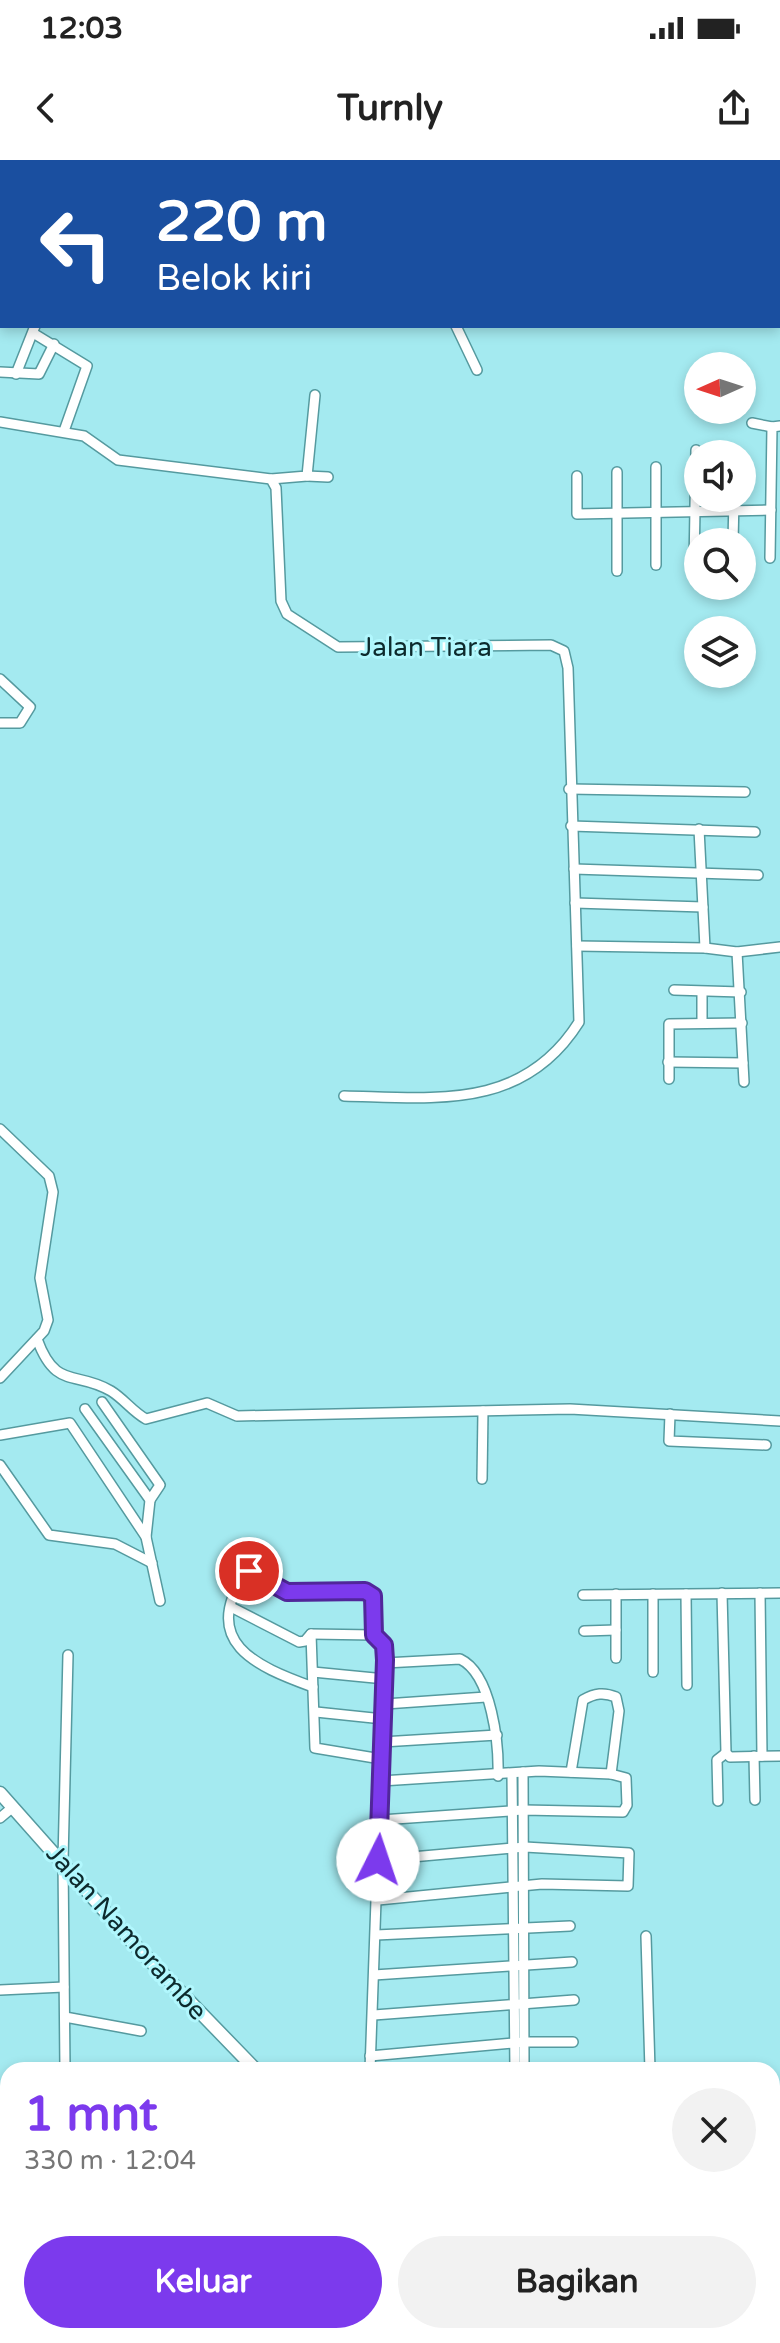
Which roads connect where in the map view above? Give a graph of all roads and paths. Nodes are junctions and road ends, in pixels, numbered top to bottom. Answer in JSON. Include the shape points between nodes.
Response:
{"nodes":[{"id":1,"x":457,"y":328,"type":"edge"},
{"id":2,"x":34,"y":329,"type":"edge"},
{"id":3,"x":54,"y":344,"type":"junction"},
{"id":4,"x":477,"y":370,"type":"dead end"},
{"id":5,"x":0,"y":372,"type":"edge"},
{"id":6,"x":16,"y":374,"type":"junction"},
{"id":7,"x":315,"y":395,"type":"dead end"},
{"id":8,"x":0,"y":422,"type":"edge"},
{"id":9,"x":756,"y":424,"type":"edge"},
{"id":10,"x":776,"y":427,"type":"edge"},
{"id":11,"x":64,"y":431,"type":"junction"},
{"id":12,"x":656,"y":467,"type":"dead end"},
{"id":13,"x":617,"y":472,"type":"dead end"},
{"id":14,"x":307,"y":476,"type":"junction"},
{"id":15,"x":577,"y":476,"type":"dead end"},
{"id":16,"x":328,"y":477,"type":"dead end"},
{"id":17,"x":271,"y":479,"type":"junction"},
{"id":18,"x":756,"y":510,"type":"edge"},
{"id":19,"x":771,"y":510,"type":"junction"},
{"id":20,"x":695,"y":512,"type":"joint"},
{"id":21,"x":656,"y":513,"type":"junction"},
{"id":22,"x":617,"y":514,"type":"junction"},
{"id":23,"x":695,"y":528,"type":"edge"},
{"id":24,"x":770,"y":558,"type":"dead end"},
{"id":25,"x":656,"y":565,"type":"dead end"},
{"id":26,"x":617,"y":571,"type":"dead end"},
{"id":27,"x":0,"y":679,"type":"edge"},
{"id":28,"x":0,"y":723,"type":"edge"},
{"id":29,"x":569,"y":789,"type":"junction"},
{"id":30,"x":745,"y":792,"type":"dead end"},
{"id":31,"x":571,"y":826,"type":"junction"},
{"id":32,"x":699,"y":829,"type":"junction"},
{"id":33,"x":755,"y":832,"type":"dead end"},
{"id":34,"x":574,"y":869,"type":"junction"},
{"id":35,"x":701,"y":872,"type":"junction"},
{"id":36,"x":758,"y":875,"type":"dead end"},
{"id":37,"x":575,"y":903,"type":"junction"},
{"id":38,"x":703,"y":907,"type":"junction"},
{"id":39,"x":577,"y":946,"type":"junction"},
{"id":40,"x":780,"y":947,"type":"edge"},
{"id":41,"x":705,"y":948,"type":"junction"},
{"id":42,"x":737,"y":952,"type":"junction"},
{"id":43,"x":674,"y":990,"type":"dead end"},
{"id":44,"x":702,"y":992,"type":"junction"},
{"id":45,"x":741,"y":992,"type":"junction"},
{"id":46,"x":702,"y":1021,"type":"junction"},
{"id":47,"x":742,"y":1023,"type":"junction"},
{"id":48,"x":668,"y":1062,"type":"junction"},
{"id":49,"x":743,"y":1063,"type":"junction"},
{"id":50,"x":669,"y":1079,"type":"dead end"},
{"id":51,"x":744,"y":1082,"type":"dead end"},
{"id":52,"x":344,"y":1096,"type":"dead end"},
{"id":53,"x":0,"y":1129,"type":"edge"},
{"id":54,"x":37,"y":1339,"type":"junction"},
{"id":55,"x":0,"y":1378,"type":"edge"},
{"id":56,"x":102,"y":1402,"type":"dead end"},
{"id":57,"x":85,"y":1409,"type":"dead end"},
{"id":58,"x":483,"y":1411,"type":"junction"},
{"id":59,"x":670,"y":1414,"type":"junction"},
{"id":60,"x":780,"y":1421,"type":"edge"},
{"id":61,"x":0,"y":1435,"type":"edge"},
{"id":62,"x":766,"y":1445,"type":"dead end"},
{"id":63,"x":0,"y":1465,"type":"edge"},
{"id":64,"x":482,"y":1479,"type":"dead end"},
{"id":65,"x":150,"y":1500,"type":"junction"},
{"id":66,"x":146,"y":1537,"type":"junction"},
{"id":67,"x":152,"y":1563,"type":"junction"},
{"id":68,"x":722,"y":1593,"type":"junction"},
{"id":69,"x":760,"y":1593,"type":"junction"},
{"id":70,"x":780,"y":1593,"type":"edge"},
{"id":71,"x":616,"y":1594,"type":"junction"},
{"id":72,"x":653,"y":1594,"type":"junction"},
{"id":73,"x":686,"y":1594,"type":"junction"},
{"id":74,"x":583,"y":1595,"type":"dead end"},
{"id":75,"x":160,"y":1601,"type":"dead end"},
{"id":76,"x":231,"y":1607,"type":"junction"},
{"id":77,"x":616,"y":1630,"type":"junction"},
{"id":78,"x":584,"y":1631,"type":"dead end"},
{"id":79,"x":311,"y":1634,"type":"junction"},
{"id":80,"x":374,"y":1635,"type":"junction"},
{"id":81,"x":68,"y":1655,"type":"dead end"},
{"id":82,"x":616,"y":1658,"type":"dead end"},
{"id":83,"x":385,"y":1663,"type":"junction"},
{"id":84,"x":313,"y":1672,"type":"junction"},
{"id":85,"x":653,"y":1672,"type":"dead end"},
{"id":86,"x":385,"y":1679,"type":"junction"},
{"id":87,"x":687,"y":1685,"type":"dead end"},
{"id":88,"x":313,"y":1687,"type":"junction"},
{"id":89,"x":486,"y":1697,"type":"junction"},
{"id":90,"x":385,"y":1704,"type":"junction"},
{"id":91,"x":316,"y":1712,"type":"junction"},
{"id":92,"x":383,"y":1719,"type":"junction"},
{"id":93,"x":497,"y":1735,"type":"junction"},
{"id":94,"x":382,"y":1742,"type":"junction"},
{"id":95,"x":726,"y":1753,"type":"junction"},
{"id":96,"x":758,"y":1756,"type":"junction"},
{"id":97,"x":780,"y":1756,"type":"edge"},
{"id":98,"x":381,"y":1759,"type":"junction"},
{"id":99,"x":571,"y":1772,"type":"junction"},
{"id":100,"x":518,"y":1773,"type":"junction"},
{"id":101,"x":611,"y":1774,"type":"junction"},
{"id":102,"x":498,"y":1776,"type":"junction"},
{"id":103,"x":381,"y":1781,"type":"junction"},
{"id":104,"x":0,"y":1793,"type":"edge"},
{"id":105,"x":755,"y":1800,"type":"dead end"},
{"id":106,"x":718,"y":1801,"type":"dead end"},
{"id":107,"x":13,"y":1807,"type":"junction"},
{"id":108,"x":518,"y":1811,"type":"junction"},
{"id":109,"x":0,"y":1818,"type":"edge"},
{"id":110,"x":381,"y":1820,"type":"junction"},
{"id":111,"x":525,"y":1847,"type":"junction"},
{"id":112,"x":513,"y":1848,"type":"junction"},
{"id":113,"x":63,"y":1860,"type":"junction"},
{"id":114,"x":378,"y":1860,"type":"junction"},
{"id":115,"x":524,"y":1886,"type":"junction"},
{"id":116,"x":513,"y":1889,"type":"junction"},
{"id":117,"x":378,"y":1900,"type":"junction"},
{"id":118,"x":519,"y":1926,"type":"junction"},
{"id":119,"x":570,"y":1926,"type":"dead end"},
{"id":120,"x":376,"y":1935,"type":"junction"},
{"id":121,"x":646,"y":1936,"type":"dead end"},
{"id":122,"x":572,"y":1962,"type":"dead end"},
{"id":123,"x":518,"y":1965,"type":"junction"},
{"id":124,"x":374,"y":1975,"type":"junction"},
{"id":125,"x":64,"y":1987,"type":"junction"},
{"id":126,"x":0,"y":1990,"type":"edge"},
{"id":127,"x":574,"y":2000,"type":"dead end"},
{"id":128,"x":518,"y":2004,"type":"junction"},
{"id":129,"x":374,"y":2015,"type":"junction"},
{"id":130,"x":65,"y":2017,"type":"junction"},
{"id":131,"x":141,"y":2031,"type":"dead end"},
{"id":132,"x":573,"y":2042,"type":"dead end"},
{"id":133,"x":519,"y":2043,"type":"junction"},
{"id":134,"x":370,"y":2056,"type":"junction"},
{"id":135,"x":65,"y":2062,"type":"edge"},
{"id":136,"x":248,"y":2062,"type":"edge"},
{"id":137,"x":370,"y":2062,"type":"edge"},
{"id":138,"x":516,"y":2062,"type":"edge"},
{"id":139,"x":523,"y":2062,"type":"edge"},
{"id":140,"x":650,"y":2062,"type":"edge"}],
"edges":[{"from":1,"to":4,"type":"street"},
{"from":2,"to":3,"type":"street"},
{"from":2,"to":6,"type":"street"},
{"from":3,"to":6,"type":"street","via":[[39,374]]},
{"from":3,"to":11,"type":"street","via":[[87,366]]},
{"from":5,"to":6,"type":"street"},
{"from":7,"to":14,"type":"street"},
{"from":8,"to":11,"type":"street"},
{"from":9,"to":10,"type":"street"},
{"from":10,"to":19,"type":"street"},
{"from":11,"to":17,"type":"street","via":[[84,436],[118,460]]},
{"from":12,"to":21,"type":"street"},
{"from":13,"to":22,"type":"street"},
{"from":14,"to":16,"type":"street"},
{"from":14,"to":17,"type":"street"},
{"from":15,"to":22,"type":"street","via":[[577,514]]},
{"from":17,"to":29,"type":"street","name":"Jalan Tiara","via":[[277,493],[281,601],[287,614],[338,647],[551,645],[564,651]]},
{"from":18,"to":19,"type":"street"},
{"from":19,"to":24,"type":"street"},
{"from":20,"to":21,"type":"street"},
{"from":20,"to":23,"type":"street"},
{"from":21,"to":22,"type":"street"},
{"from":21,"to":25,"type":"street"},
{"from":22,"to":26,"type":"street"},
{"from":27,"to":28,"type":"street","via":[[30,707],[20,723]]},
{"from":29,"to":30,"type":"street"},
{"from":29,"to":31,"type":"street"},
{"from":31,"to":32,"type":"street"},
{"from":31,"to":34,"type":"street"},
{"from":32,"to":33,"type":"street"},
{"from":32,"to":35,"type":"street"},
{"from":34,"to":35,"type":"street"},
{"from":34,"to":37,"type":"street"},
{"from":35,"to":36,"type":"street"},
{"from":35,"to":38,"type":"street"},
{"from":37,"to":38,"type":"street"},
{"from":37,"to":39,"type":"street"},
{"from":38,"to":41,"type":"street"},
{"from":39,"to":41,"type":"street"},
{"from":39,"to":52,"type":"street","via":[[579,1022],[567,1042],[531,1074],[436,1100]]},
{"from":40,"to":42,"type":"street"},
{"from":41,"to":42,"type":"street"},
{"from":42,"to":45,"type":"street"},
{"from":43,"to":44,"type":"street"},
{"from":44,"to":45,"type":"street"},
{"from":44,"to":46,"type":"street"},
{"from":45,"to":47,"type":"street"},
{"from":46,"to":47,"type":"street"},
{"from":46,"to":48,"type":"street","via":[[669,1024]]},
{"from":47,"to":49,"type":"street"},
{"from":48,"to":49,"type":"street"},
{"from":48,"to":50,"type":"street"},
{"from":49,"to":51,"type":"street"},
{"from":53,"to":54,"type":"street","via":[[49,1176],[53,1192],[40,1278],[48,1320]]},
{"from":54,"to":55,"type":"street"},
{"from":54,"to":58,"type":"street","via":[[42,1354],[62,1376],[106,1389],[146,1419],[207,1403],[237,1416]]},
{"from":56,"to":65,"type":"street","via":[[160,1485]]},
{"from":57,"to":65,"type":"street"},
{"from":58,"to":59,"type":"street"},
{"from":58,"to":64,"type":"street"},
{"from":59,"to":60,"type":"street"},
{"from":59,"to":62,"type":"street","via":[[669,1441]]},
{"from":61,"to":66,"type":"street","via":[[70,1423]]},
{"from":63,"to":67,"type":"street","via":[[49,1535],[115,1544]]},
{"from":65,"to":66,"type":"street"},
{"from":66,"to":67,"type":"street"},
{"from":67,"to":75,"type":"street"},
{"from":68,"to":69,"type":"street"},
{"from":68,"to":73,"type":"street"},
{"from":68,"to":95,"type":"street"},
{"from":69,"to":70,"type":"street"},
{"from":69,"to":96,"type":"street"},
{"from":71,"to":72,"type":"street"},
{"from":71,"to":74,"type":"street"},
{"from":71,"to":77,"type":"street"},
{"from":72,"to":73,"type":"street"},
{"from":72,"to":85,"type":"street"},
{"from":73,"to":87,"type":"street"},
{"from":76,"to":79,"type":"street","via":[[299,1642]]},
{"from":76,"to":80,"type":"street","via":[[248,1571],[287,1592],[365,1591],[375,1605]]},
{"from":76,"to":88,"type":"street","via":[[232,1637],[243,1654]]},
{"from":77,"to":78,"type":"street"},
{"from":77,"to":82,"type":"street"},
{"from":79,"to":80,"type":"street"},
{"from":79,"to":84,"type":"street"},
{"from":80,"to":83,"type":"street","via":[[384,1645]]},
{"from":81,"to":113,"type":"street"},
{"from":83,"to":86,"type":"street"},
{"from":83,"to":89,"type":"street","via":[[460,1659],[473,1670]]},
{"from":84,"to":86,"type":"street"},
{"from":84,"to":88,"type":"street"},
{"from":86,"to":90,"type":"street"},
{"from":88,"to":91,"type":"street"},
{"from":89,"to":90,"type":"street"},
{"from":89,"to":93,"type":"street"},
{"from":90,"to":92,"type":"street"},
{"from":91,"to":92,"type":"street"},
{"from":91,"to":98,"type":"street","via":[[315,1748]]},
{"from":92,"to":94,"type":"street"},
{"from":93,"to":94,"type":"street"},
{"from":93,"to":102,"type":"street"},
{"from":94,"to":98,"type":"street"},
{"from":95,"to":96,"type":"street"},
{"from":95,"to":106,"type":"street","via":[[717,1760]]},
{"from":96,"to":97,"type":"street"},
{"from":96,"to":105,"type":"street"},
{"from":98,"to":103,"type":"street"},
{"from":99,"to":100,"type":"street"},
{"from":99,"to":101,"type":"street"},
{"from":99,"to":101,"type":"street","via":[[583,1700],[608,1694],[616,1697],[619,1711]]},
{"from":100,"to":102,"type":"street"},
{"from":100,"to":108,"type":"street"},
{"from":101,"to":108,"type":"street","via":[[626,1778],[623,1812]]},
{"from":102,"to":103,"type":"street"},
{"from":103,"to":110,"type":"street"},
{"from":104,"to":107,"type":"main road","name":"Jalan Namorambe"},
{"from":107,"to":109,"type":"street"},
{"from":107,"to":113,"type":"main road","name":"Jalan Namorambe"},
{"from":108,"to":110,"type":"street"},
{"from":108,"to":111,"type":"street"},
{"from":108,"to":112,"type":"street"},
{"from":110,"to":114,"type":"street"},
{"from":111,"to":112,"type":"street"},
{"from":111,"to":115,"type":"street"},
{"from":111,"to":115,"type":"street","via":[[627,1851],[630,1881],[623,1887]]},
{"from":112,"to":114,"type":"street"},
{"from":112,"to":116,"type":"street"},
{"from":113,"to":125,"type":"street"},
{"from":113,"to":136,"type":"main road","name":"Jalan Namorambe","via":[[134,1944]]},
{"from":114,"to":117,"type":"street"},
{"from":115,"to":116,"type":"street"},
{"from":115,"to":118,"type":"street"},
{"from":116,"to":117,"type":"street"},
{"from":116,"to":118,"type":"street"},
{"from":117,"to":120,"type":"street"},
{"from":118,"to":119,"type":"street"},
{"from":118,"to":120,"type":"street"},
{"from":118,"to":123,"type":"street"},
{"from":120,"to":124,"type":"street"},
{"from":121,"to":140,"type":"street"},
{"from":122,"to":123,"type":"street"},
{"from":123,"to":124,"type":"street"},
{"from":123,"to":128,"type":"street"},
{"from":124,"to":129,"type":"street"},
{"from":125,"to":126,"type":"street"},
{"from":125,"to":130,"type":"street"},
{"from":127,"to":128,"type":"street"},
{"from":128,"to":129,"type":"street"},
{"from":128,"to":133,"type":"street"},
{"from":129,"to":134,"type":"street"},
{"from":130,"to":131,"type":"street"},
{"from":130,"to":135,"type":"street"},
{"from":132,"to":133,"type":"street"},
{"from":133,"to":134,"type":"street"},
{"from":133,"to":138,"type":"street"},
{"from":133,"to":139,"type":"street"},
{"from":134,"to":137,"type":"street"}]}
